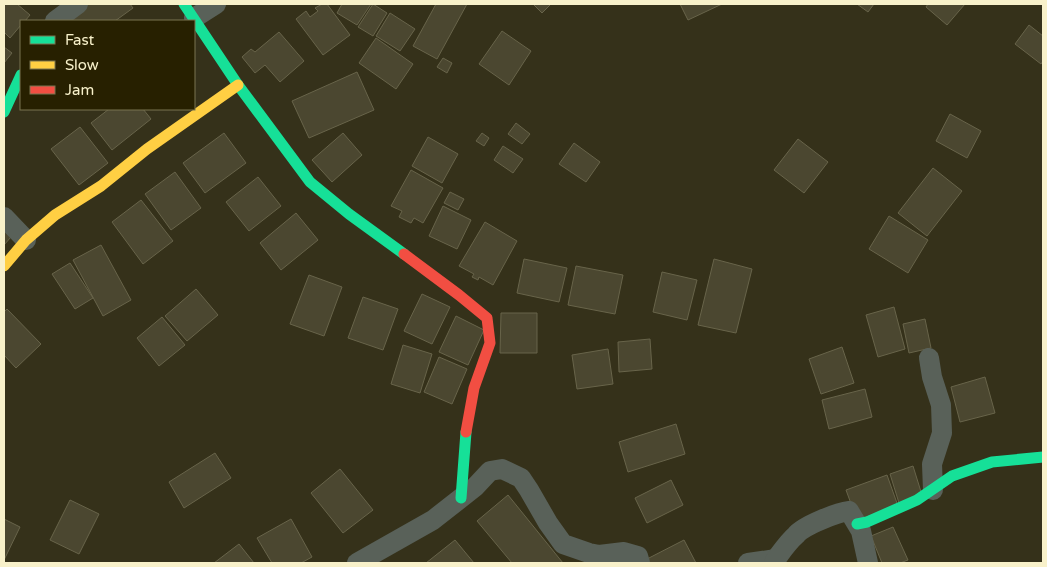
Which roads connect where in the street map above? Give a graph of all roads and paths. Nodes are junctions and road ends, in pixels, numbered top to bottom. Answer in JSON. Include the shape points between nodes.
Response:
{"nodes":[{"id":1,"x":78,"y":4,"type":"edge"},
{"id":2,"x":216,"y":4,"type":"edge"},
{"id":3,"x":189,"y":11,"type":"edge"},
{"id":4,"x":56,"y":20,"type":"edge"},
{"id":5,"x":20,"y":77,"type":"edge"},
{"id":6,"x":238,"y":84,"type":"junction"},
{"id":7,"x":4,"y":112,"type":"edge"},
{"id":8,"x":4,"y":217,"type":"edge"},
{"id":9,"x":26,"y":240,"type":"junction"},
{"id":10,"x":4,"y":266,"type":"edge"},
{"id":11,"x":929,"y":358,"type":"dead end"},
{"id":12,"x":1043,"y":457,"type":"edge"},
{"id":13,"x":933,"y":490,"type":"junction"},
{"id":14,"x":461,"y":498,"type":"junction"},
{"id":15,"x":857,"y":524,"type":"junction"},
{"id":16,"x":775,"y":561,"type":"edge"},
{"id":17,"x":357,"y":563,"type":"edge"},
{"id":18,"x":640,"y":563,"type":"edge"},
{"id":19,"x":748,"y":563,"type":"edge"},
{"id":20,"x":868,"y":563,"type":"edge"}],
"edges":[{"from":1,"to":4,"type":"street"},
{"from":2,"to":3,"type":"street"},
{"from":3,"to":6,"type":"street"},
{"from":5,"to":7,"type":"street"},
{"from":6,"to":9,"type":"street","via":[[101,186],[54,215]]},
{"from":6,"to":14,"type":"street","via":[[310,182],[487,318],[490,343],[474,388],[466,428]]},
{"from":8,"to":9,"type":"street"},
{"from":9,"to":10,"type":"street"},
{"from":11,"to":13,"type":"street","via":[[941,405],[942,433],[932,464]]},
{"from":12,"to":13,"type":"street","via":[[992,462],[952,476]]},
{"from":13,"to":15,"type":"street","via":[[917,500]]},
{"from":14,"to":17,"type":"street","via":[[433,520]]},
{"from":14,"to":18,"type":"street","via":[[490,472],[502,469],[521,478],[563,544],[599,555],[624,552],[638,556]]},
{"from":15,"to":16,"type":"street","via":[[849,511],[812,524],[797,533]]},
{"from":15,"to":20,"type":"street"},
{"from":16,"to":19,"type":"street"}]}
